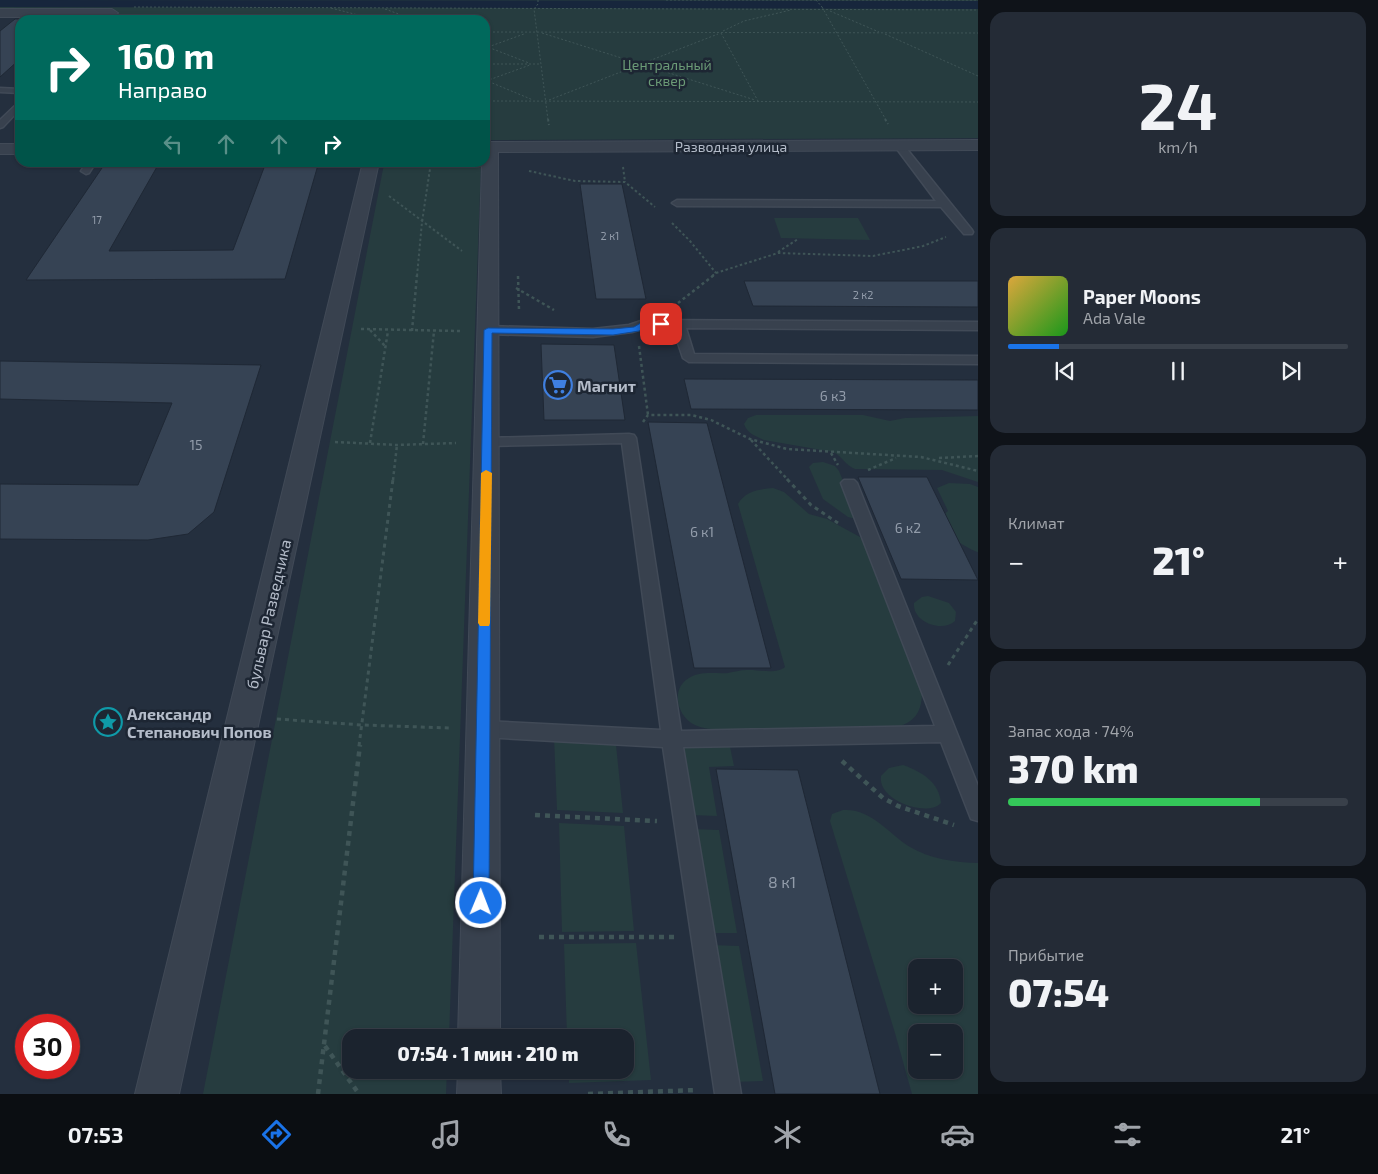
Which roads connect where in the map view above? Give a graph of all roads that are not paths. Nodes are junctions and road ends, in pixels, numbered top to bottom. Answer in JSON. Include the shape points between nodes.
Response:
{"nodes":[{"id":1,"x":0,"y":90,"type":"edge"},
{"id":2,"x":15,"y":91,"type":"edge"},
{"id":3,"x":15,"y":109,"type":"edge"},
{"id":4,"x":3,"y":121,"type":"edge"},
{"id":5,"x":899,"y":145,"type":"junction"},
{"id":6,"x":978,"y":145,"type":"edge"},
{"id":7,"x":490,"y":147,"type":"edge"},
{"id":8,"x":0,"y":149,"type":"edge"},
{"id":9,"x":15,"y":149,"type":"edge"},
{"id":10,"x":488,"y":167,"type":"edge"},
{"id":11,"x":369,"y":174,"type":"edge"},
{"id":12,"x":677,"y":204,"type":"dead end"},
{"id":13,"x":944,"y":204,"type":"junction"},
{"id":14,"x":958,"y":222,"type":"junction"},
{"id":15,"x":978,"y":223,"type":"edge"},
{"id":16,"x":968,"y":232,"type":"dead end"},
{"id":17,"x":678,"y":324,"type":"junction"},
{"id":18,"x":978,"y":326,"type":"edge"},
{"id":19,"x":488,"y":330,"type":"junction"},
{"id":20,"x":978,"y":360,"type":"edge"},
{"id":21,"x":487,"y":442,"type":"junction"},
{"id":22,"x":849,"y":482,"type":"road end"},
{"id":23,"x":483,"y":729,"type":"junction"},
{"id":24,"x":948,"y":734,"type":"junction"},
{"id":25,"x":672,"y":738,"type":"junction"},
{"id":26,"x":978,"y":812,"type":"edge"},
{"id":27,"x":479,"y":1029,"type":"edge"},
{"id":28,"x":479,"y":1079,"type":"edge"},
{"id":29,"x":728,"y":1091,"type":"edge"},
{"id":30,"x":157,"y":1094,"type":"edge"},
{"id":31,"x":479,"y":1094,"type":"edge"}],
"edges":[{"from":1,"to":2,"type":"lane"},
{"from":3,"to":4,"type":"lane"},
{"from":5,"to":6,"type":"street","name":"Разводная улица"},
{"from":5,"to":7,"type":"street","name":"Разводная улица"},
{"from":5,"to":13,"type":"lane"},
{"from":8,"to":9,"type":"street"},
{"from":10,"to":19,"type":"street"},
{"from":11,"to":30,"type":"street","name":"бульвар Разведчика"},
{"from":12,"to":13,"type":"lane"},
{"from":13,"to":14,"type":"lane"},
{"from":14,"to":15,"type":"lane"},
{"from":14,"to":16,"type":"lane"},
{"from":17,"to":18,"type":"lane"},
{"from":17,"to":19,"type":"lane","via":[[640,326],[613,332]]},
{"from":17,"to":20,"type":"lane","via":[[689,358]]},
{"from":19,"to":21,"type":"street"},
{"from":21,"to":23,"type":"street"},
{"from":21,"to":25,"type":"lane","via":[[629,438]]},
{"from":22,"to":24,"type":"lane"},
{"from":23,"to":25,"type":"lane"},
{"from":23,"to":27,"type":"street"},
{"from":24,"to":25,"type":"lane"},
{"from":24,"to":26,"type":"lane"},
{"from":25,"to":29,"type":"lane"},
{"from":28,"to":31,"type":"street"}]}
